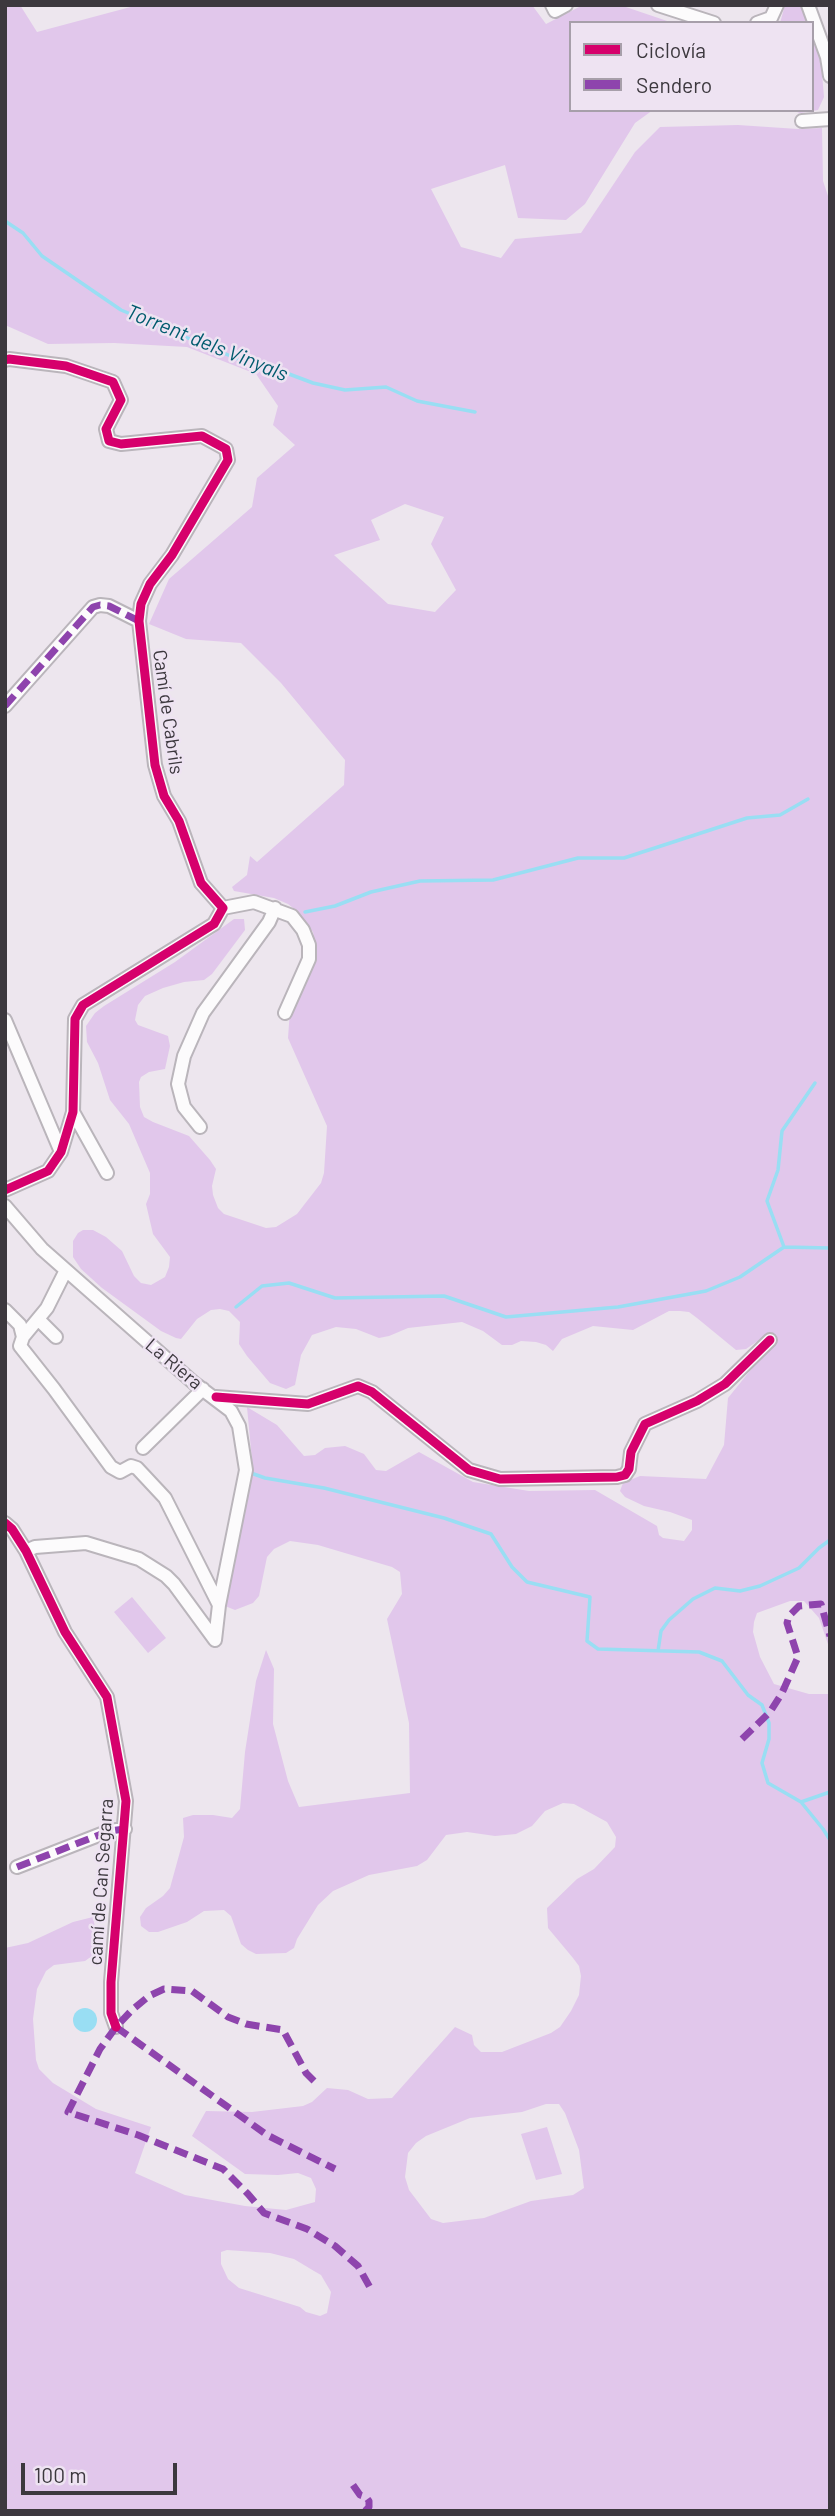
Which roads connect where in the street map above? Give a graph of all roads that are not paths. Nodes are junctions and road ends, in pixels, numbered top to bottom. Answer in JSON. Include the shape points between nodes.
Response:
{"nodes":[{"id":1,"x":552,"y":5,"type":"edge"},
{"id":2,"x":566,"y":5,"type":"edge"},
{"id":3,"x":658,"y":5,"type":"edge"},
{"id":4,"x":778,"y":5,"type":"edge"},
{"id":5,"x":708,"y":21,"type":"edge"},
{"id":6,"x":763,"y":21,"type":"edge"},
{"id":7,"x":814,"y":21,"type":"edge"},
{"id":8,"x":830,"y":76,"type":"edge"},
{"id":9,"x":830,"y":119,"type":"edge"},
{"id":10,"x":802,"y":121,"type":"dead end"},
{"id":11,"x":5,"y":360,"type":"edge"},
{"id":12,"x":139,"y":621,"type":"junction"},
{"id":13,"x":5,"y":706,"type":"edge"},
{"id":14,"x":223,"y":908,"type":"junction"},
{"id":15,"x":275,"y":908,"type":"junction"},
{"id":16,"x":285,"y":1013,"type":"dead end"},
{"id":17,"x":5,"y":1020,"type":"edge"},
{"id":18,"x":73,"y":1112,"type":"junction"},
{"id":19,"x":200,"y":1127,"type":"dead end"},
{"id":20,"x":61,"y":1152,"type":"junction"},
{"id":21,"x":107,"y":1173,"type":"dead end"},
{"id":22,"x":5,"y":1190,"type":"edge"},
{"id":23,"x":5,"y":1206,"type":"edge"},
{"id":24,"x":66,"y":1270,"type":"junction"},
{"id":25,"x":5,"y":1310,"type":"edge"},
{"id":26,"x":39,"y":1320,"type":"junction"},
{"id":27,"x":23,"y":1337,"type":"junction"},
{"id":28,"x":56,"y":1337,"type":"dead end"},
{"id":29,"x":771,"y":1340,"type":"dead end"},
{"id":30,"x":203,"y":1389,"type":"junction"},
{"id":31,"x":216,"y":1397,"type":"junction"},
{"id":32,"x":143,"y":1448,"type":"dead end"},
{"id":33,"x":5,"y":1523,"type":"edge"},
{"id":34,"x":26,"y":1552,"type":"junction"},
{"id":35,"x":219,"y":1605,"type":"junction"},
{"id":36,"x":125,"y":1829,"type":"junction"},
{"id":37,"x":17,"y":1867,"type":"dead end"},
{"id":38,"x":116,"y":2027,"type":"dead end"}],
"edges":[{"from":1,"to":2,"type":"street","via":[[555,11]]},
{"from":3,"to":5,"type":"street"},
{"from":4,"to":6,"type":"street","via":[[771,18]]},
{"from":7,"to":8,"type":"street"},
{"from":9,"to":10,"type":"street"},
{"from":11,"to":12,"type":"street","name":"Camí de Cabrils","via":[[65,366],[113,382],[121,400],[106,429],[109,441],[121,444],[202,436],[226,449],[228,460],[150,584]]},
{"from":12,"to":13,"type":"street","via":[[109,606],[93,607]]},
{"from":12,"to":14,"type":"street","name":"Camí de Cabrils","via":[[155,765],[164,796],[179,821],[201,883]]},
{"from":14,"to":15,"type":"street","via":[[254,902]]},
{"from":14,"to":18,"type":"street","via":[[214,924],[83,1005],[75,1019]]},
{"from":15,"to":16,"type":"street","via":[[292,916],[309,945],[309,959]]},
{"from":15,"to":19,"type":"street","via":[[203,1013],[184,1056],[178,1084],[184,1107]]},
{"from":17,"to":20,"type":"street"},
{"from":18,"to":20,"type":"street"},
{"from":18,"to":21,"type":"street"},
{"from":20,"to":22,"type":"street","via":[[48,1171]]},
{"from":23,"to":24,"type":"street","name":"La Riera"},
{"from":24,"to":26,"type":"street"},
{"from":24,"to":30,"type":"street","name":"La Riera"},
{"from":25,"to":27,"type":"street","via":[[20,1325]]},
{"from":26,"to":27,"type":"street"},
{"from":26,"to":28,"type":"street"},
{"from":27,"to":35,"type":"street","via":[[20,1346],[111,1467],[120,1472],[137,1468],[165,1498]]},
{"from":29,"to":31,"type":"street","via":[[725,1384],[645,1424],[631,1452],[629,1469],[617,1477],[500,1479],[469,1470],[372,1392],[358,1386],[308,1404]]},
{"from":30,"to":31,"type":"street","name":"La Riera"},
{"from":30,"to":32,"type":"street"},
{"from":31,"to":35,"type":"street","name":"La Riera","via":[[231,1410],[239,1426],[246,1470]]},
{"from":33,"to":34,"type":"street","name":"camí de Can Segarra"},
{"from":34,"to":35,"type":"street","name":"La Riera","via":[[86,1542],[139,1559],[174,1584],[215,1640]]},
{"from":34,"to":36,"type":"street","name":"camí de Can Segarra","via":[[65,1632],[107,1697],[126,1801]]},
{"from":36,"to":37,"type":"street"},
{"from":36,"to":38,"type":"street","name":"camí de Can Segarra","via":[[111,1982],[111,2014]]}]}
